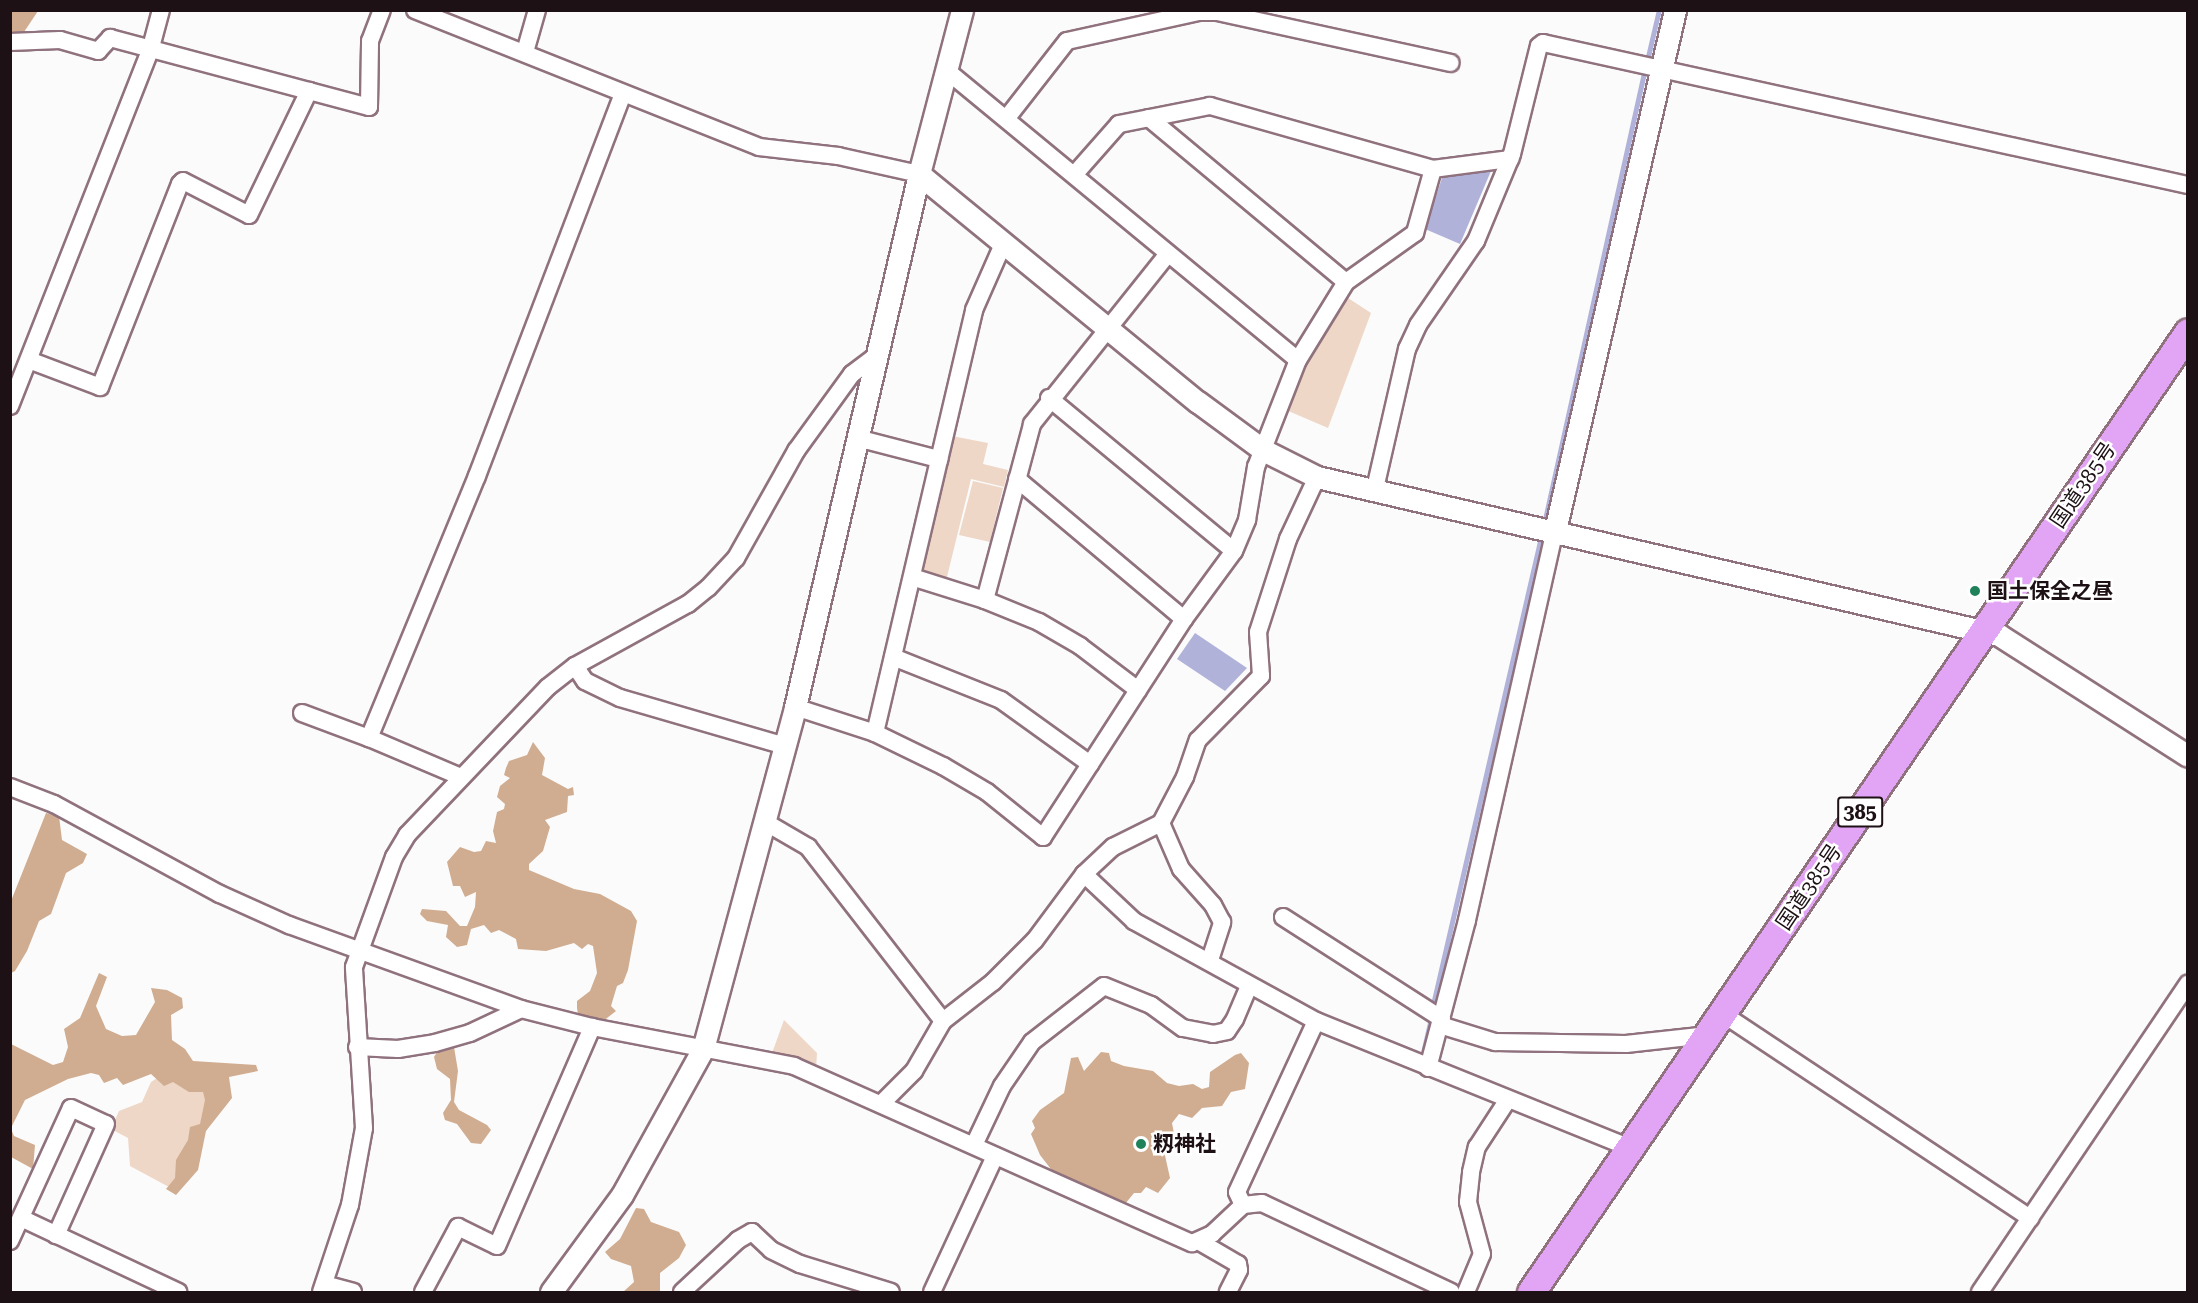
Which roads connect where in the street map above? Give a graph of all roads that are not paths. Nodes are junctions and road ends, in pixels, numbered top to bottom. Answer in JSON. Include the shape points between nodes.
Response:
{"nodes":[{"id":1,"x":161,"y":10,"type":"edge"},
{"id":2,"x":382,"y":10,"type":"edge"},
{"id":3,"x":415,"y":10,"type":"edge"},
{"id":4,"x":537,"y":10,"type":"edge"},
{"id":5,"x":962,"y":10,"type":"edge"},
{"id":6,"x":1675,"y":10,"type":"edge"},
{"id":7,"x":1217,"y":11,"type":"edge"},
{"id":8,"x":10,"y":42,"type":"edge"},
{"id":9,"x":150,"y":51,"type":"junction"},
{"id":10,"x":525,"y":52,"type":"junction"},
{"id":11,"x":1451,"y":63,"type":"dead end"},
{"id":12,"x":1662,"y":67,"type":"junction"},
{"id":13,"x":946,"y":70,"type":"junction"},
{"id":14,"x":309,"y":91,"type":"junction"},
{"id":15,"x":623,"y":94,"type":"junction"},
{"id":16,"x":1149,"y":118,"type":"junction"},
{"id":17,"x":1006,"y":119,"type":"junction"},
{"id":18,"x":1510,"y":159,"type":"junction"},
{"id":19,"x":1433,"y":169,"type":"junction"},
{"id":20,"x":919,"y":174,"type":"junction"},
{"id":21,"x":1074,"y":175,"type":"junction"},
{"id":22,"x":2187,"y":185,"type":"edge"},
{"id":23,"x":1004,"y":242,"type":"junction"},
{"id":24,"x":1167,"y":255,"type":"junction"},
{"id":25,"x":1346,"y":282,"type":"junction"},
{"id":26,"x":1107,"y":326,"type":"junction"},
{"id":27,"x":2187,"y":332,"type":"edge"},
{"id":28,"x":876,"y":356,"type":"junction"},
{"id":29,"x":29,"y":360,"type":"junction"},
{"id":30,"x":1298,"y":360,"type":"junction"},
{"id":31,"x":1049,"y":398,"type":"junction"},
{"id":32,"x":10,"y":406,"type":"edge"},
{"id":33,"x":857,"y":438,"type":"junction"},
{"id":34,"x":1263,"y":450,"type":"junction"},
{"id":35,"x":939,"y":459,"type":"junction"},
{"id":36,"x":1317,"y":477,"type":"junction"},
{"id":37,"x":1017,"y":479,"type":"junction"},
{"id":38,"x":1374,"y":493,"type":"junction"},
{"id":39,"x":1554,"y":534,"type":"junction"},
{"id":40,"x":1234,"y":551,"type":"junction"},
{"id":41,"x":912,"y":577,"type":"junction"},
{"id":42,"x":985,"y":600,"type":"junction"},
{"id":43,"x":1184,"y":619,"type":"junction"},
{"id":44,"x":1983,"y":632,"type":"junction"},
{"id":45,"x":893,"y":657,"type":"junction"},
{"id":46,"x":576,"y":666,"type":"junction"},
{"id":47,"x":1138,"y":690,"type":"junction"},
{"id":48,"x":795,"y":707,"type":"junction"},
{"id":49,"x":302,"y":713,"type":"dead end"},
{"id":50,"x":874,"y":734,"type":"junction"},
{"id":51,"x":369,"y":738,"type":"junction"},
{"id":52,"x":785,"y":746,"type":"junction"},
{"id":53,"x":2187,"y":756,"type":"edge"},
{"id":54,"x":1090,"y":764,"type":"junction"},
{"id":55,"x":461,"y":777,"type":"junction"},
{"id":56,"x":10,"y":787,"type":"edge"},
{"id":57,"x":765,"y":822,"type":"junction"},
{"id":58,"x":1161,"y":823,"type":"junction"},
{"id":59,"x":1084,"y":874,"type":"junction"},
{"id":60,"x":1283,"y":917,"type":"dead end"},
{"id":61,"x":358,"y":949,"type":"junction"},
{"id":62,"x":1210,"y":960,"type":"junction"},
{"id":63,"x":2187,"y":984,"type":"edge"},
{"id":64,"x":1249,"y":986,"type":"junction"},
{"id":65,"x":521,"y":1009,"type":"junction"},
{"id":66,"x":943,"y":1020,"type":"junction"},
{"id":67,"x":1316,"y":1021,"type":"junction"},
{"id":68,"x":1441,"y":1022,"type":"junction"},
{"id":69,"x":1715,"y":1025,"type":"junction"},
{"id":70,"x":592,"y":1028,"type":"junction"},
{"id":71,"x":357,"y":1047,"type":"junction"},
{"id":72,"x":703,"y":1049,"type":"junction"},
{"id":73,"x":1428,"y":1068,"type":"junction"},
{"id":74,"x":1507,"y":1101,"type":"junction"},
{"id":75,"x":881,"y":1104,"type":"junction"},
{"id":76,"x":974,"y":1145,"type":"junction"},
{"id":77,"x":1630,"y":1148,"type":"junction"},
{"id":78,"x":995,"y":1156,"type":"junction"},
{"id":79,"x":1244,"y":1205,"type":"junction"},
{"id":80,"x":21,"y":1218,"type":"junction"},
{"id":81,"x":2030,"y":1218,"type":"junction"},
{"id":82,"x":56,"y":1235,"type":"junction"},
{"id":83,"x":10,"y":1240,"type":"edge"},
{"id":84,"x":1200,"y":1242,"type":"junction"},
{"id":85,"x":322,"y":1288,"type":"edge"},
{"id":86,"x":177,"y":1293,"type":"edge"},
{"id":87,"x":353,"y":1293,"type":"edge"},
{"id":88,"x":423,"y":1293,"type":"edge"},
{"id":89,"x":550,"y":1293,"type":"edge"},
{"id":90,"x":682,"y":1293,"type":"edge"},
{"id":91,"x":891,"y":1293,"type":"edge"},
{"id":92,"x":932,"y":1293,"type":"edge"},
{"id":93,"x":1228,"y":1293,"type":"edge"},
{"id":94,"x":1451,"y":1293,"type":"edge"},
{"id":95,"x":1466,"y":1293,"type":"edge"},
{"id":96,"x":1531,"y":1293,"type":"edge"},
{"id":97,"x":1980,"y":1293,"type":"edge"}],
"edges":[{"from":1,"to":9,"type":"street"},
{"from":2,"to":14,"type":"street","via":[[370,41],[369,107]]},
{"from":3,"to":10,"type":"street"},
{"from":4,"to":10,"type":"street"},
{"from":5,"to":13,"type":"street"},
{"from":6,"to":12,"type":"street"},
{"from":7,"to":11,"type":"street"},
{"from":7,"to":17,"type":"street","via":[[1067,41]]},
{"from":8,"to":9,"type":"street","via":[[60,40],[98,51],[110,38]]},
{"from":9,"to":14,"type":"street"},
{"from":9,"to":29,"type":"street"},
{"from":10,"to":15,"type":"street"},
{"from":12,"to":18,"type":"street","via":[[1543,43],[1539,46]]},
{"from":12,"to":22,"type":"street"},
{"from":12,"to":39,"type":"street"},
{"from":13,"to":17,"type":"street"},
{"from":13,"to":20,"type":"street"},
{"from":14,"to":29,"type":"street","via":[[249,214],[183,181],[180,184],[100,387]]},
{"from":15,"to":20,"type":"street","via":[[759,147],[838,156]]},
{"from":15,"to":51,"type":"street","via":[[477,476]]},
{"from":16,"to":19,"type":"street","via":[[1210,106]]},
{"from":16,"to":21,"type":"street","via":[[1114,128]]},
{"from":16,"to":25,"type":"street"},
{"from":17,"to":21,"type":"street"},
{"from":18,"to":19,"type":"street"},
{"from":18,"to":38,"type":"street","via":[[1476,241],[1418,325],[1407,349]]},
{"from":19,"to":25,"type":"street","via":[[1415,233]]},
{"from":20,"to":23,"type":"street"},
{"from":20,"to":28,"type":"street"},
{"from":21,"to":24,"type":"street"},
{"from":23,"to":26,"type":"street"},
{"from":23,"to":35,"type":"street","via":[[974,310]]},
{"from":24,"to":26,"type":"street"},
{"from":24,"to":30,"type":"street"},
{"from":25,"to":30,"type":"street"},
{"from":26,"to":31,"type":"street"},
{"from":26,"to":34,"type":"street"},
{"from":27,"to":44,"type":"highway","name":"国道385号","number":"385"},
{"from":28,"to":33,"type":"street"},
{"from":28,"to":46,"type":"street","via":[[852,374],[796,451],[736,558],[708,588],[688,604]]},
{"from":29,"to":32,"type":"street"},
{"from":30,"to":34,"type":"street"},
{"from":31,"to":37,"type":"street","via":[[1025,441]]},
{"from":31,"to":40,"type":"street"},
{"from":33,"to":35,"type":"street"},
{"from":33,"to":48,"type":"street"},
{"from":34,"to":36,"type":"street"},
{"from":34,"to":40,"type":"street","via":[[1256,467],[1247,520]]},
{"from":35,"to":41,"type":"street"},
{"from":36,"to":38,"type":"street"},
{"from":36,"to":58,"type":"street","via":[[1288,539],[1258,632],[1261,676],[1198,740],[1185,777]]},
{"from":37,"to":42,"type":"street"},
{"from":37,"to":43,"type":"street"},
{"from":38,"to":39,"type":"street"},
{"from":39,"to":44,"type":"street"},
{"from":39,"to":68,"type":"street"},
{"from":40,"to":43,"type":"street"},
{"from":41,"to":42,"type":"street"},
{"from":41,"to":45,"type":"street"},
{"from":42,"to":47,"type":"street","via":[[1049,628]]},
{"from":43,"to":47,"type":"street"},
{"from":44,"to":53,"type":"street","via":[[1999,635],[2029,650]]},
{"from":44,"to":69,"type":"highway","name":"国道385号","number":"385"},
{"from":45,"to":50,"type":"street"},
{"from":45,"to":54,"type":"street","via":[[1001,700]]},
{"from":46,"to":52,"type":"street","via":[[585,681],[621,698]]},
{"from":46,"to":55,"type":"street","via":[[548,687]]},
{"from":47,"to":54,"type":"street"},
{"from":48,"to":50,"type":"street"},
{"from":48,"to":52,"type":"street"},
{"from":49,"to":51,"type":"street"},
{"from":50,"to":54,"type":"street","via":[[987,792],[1043,837]]},
{"from":51,"to":55,"type":"street"},
{"from":52,"to":57,"type":"street"},
{"from":55,"to":61,"type":"street","via":[[406,835]]},
{"from":56,"to":61,"type":"street","via":[[54,804],[220,894],[289,925]]},
{"from":57,"to":66,"type":"street","via":[[807,847]]},
{"from":57,"to":72,"type":"street"},
{"from":58,"to":59,"type":"street","via":[[1113,847]]},
{"from":58,"to":62,"type":"street","via":[[1181,869],[1213,904],[1222,922]]},
{"from":59,"to":62,"type":"street","via":[[1134,921]]},
{"from":59,"to":66,"type":"street","via":[[1035,940],[993,982]]},
{"from":60,"to":68,"type":"street"},
{"from":61,"to":65,"type":"street"},
{"from":61,"to":71,"type":"street","via":[[352,994]]},
{"from":62,"to":64,"type":"street"},
{"from":63,"to":81,"type":"street"},
{"from":64,"to":67,"type":"street"},
{"from":64,"to":76,"type":"street","via":[[1227,1030],[1213,1034],[1183,1028],[1151,1005],[1104,986],[1032,1042],[1002,1086]]},
{"from":65,"to":70,"type":"street"},
{"from":65,"to":71,"type":"street","via":[[470,1033],[435,1043],[398,1048]]},
{"from":66,"to":75,"type":"street","via":[[914,1071]]},
{"from":67,"to":73,"type":"street"},
{"from":67,"to":79,"type":"street","via":[[1237,1192]]},
{"from":68,"to":69,"type":"street","via":[[1495,1042],[1626,1044]]},
{"from":68,"to":73,"type":"street"},
{"from":69,"to":77,"type":"highway","name":"国道385号","number":"385"},
{"from":69,"to":81,"type":"street"},
{"from":70,"to":72,"type":"street"},
{"from":70,"to":88,"type":"street","via":[[497,1246],[458,1227]]},
{"from":71,"to":85,"type":"street","via":[[364,1128],[358,1172]]},
{"from":72,"to":75,"type":"street","via":[[794,1066]]},
{"from":72,"to":89,"type":"street","via":[[622,1195]]},
{"from":73,"to":74,"type":"street"},
{"from":74,"to":77,"type":"street"},
{"from":74,"to":95,"type":"street","via":[[1477,1148],[1469,1180],[1468,1202],[1482,1254]]},
{"from":75,"to":76,"type":"street"},
{"from":76,"to":78,"type":"street"},
{"from":77,"to":96,"type":"highway","name":"国道385号","number":"385"},
{"from":78,"to":84,"type":"street","via":[[1192,1243]]},
{"from":78,"to":92,"type":"street"},
{"from":79,"to":84,"type":"street"},
{"from":79,"to":94,"type":"street","via":[[1262,1203]]},
{"from":80,"to":82,"type":"street"},
{"from":80,"to":82,"type":"street","via":[[71,1108],[106,1124]]},
{"from":80,"to":83,"type":"street"},
{"from":81,"to":97,"type":"street"},
{"from":82,"to":86,"type":"street"},
{"from":84,"to":93,"type":"street","via":[[1238,1263],[1239,1270]]},
{"from":85,"to":87,"type":"street"},
{"from":90,"to":91,"type":"street","via":[[738,1240],[752,1232],[771,1250],[800,1264]]}]}
